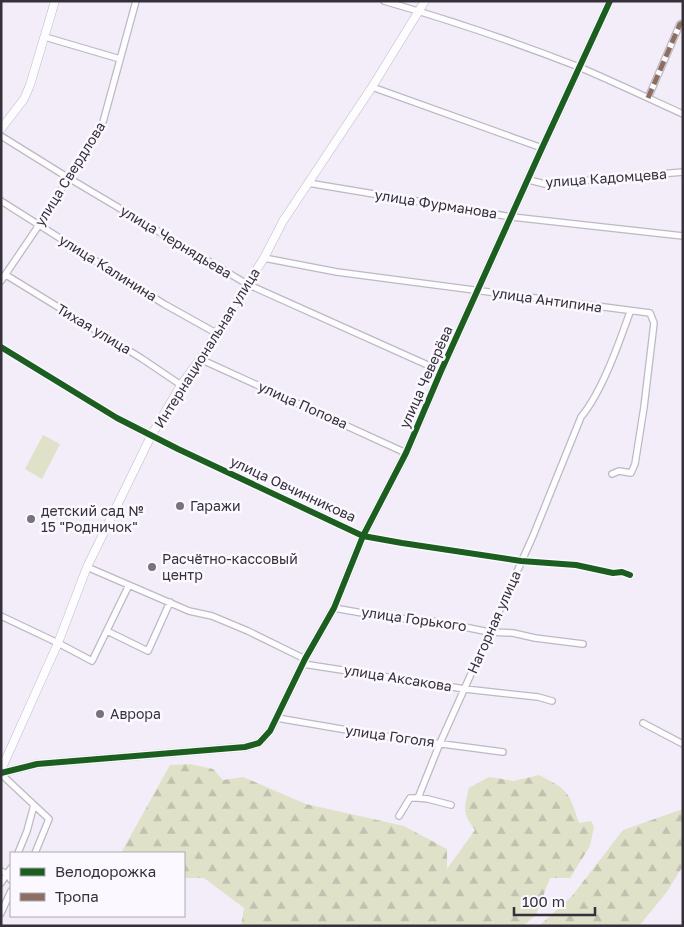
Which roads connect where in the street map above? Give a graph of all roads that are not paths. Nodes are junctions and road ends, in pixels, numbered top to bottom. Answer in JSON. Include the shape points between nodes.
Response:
{"nodes":[{"id":1,"x":55,"y":1,"type":"edge"},
{"id":2,"x":136,"y":1,"type":"edge"},
{"id":3,"x":384,"y":1,"type":"edge"},
{"id":4,"x":425,"y":1,"type":"edge"},
{"id":5,"x":610,"y":1,"type":"edge"},
{"id":6,"x":419,"y":11,"type":"junction"},
{"id":7,"x":683,"y":23,"type":"edge"},
{"id":8,"x":45,"y":37,"type":"junction"},
{"id":9,"x":120,"y":59,"type":"junction"},
{"id":10,"x":580,"y":68,"type":"junction"},
{"id":11,"x":372,"y":87,"type":"junction"},
{"id":12,"x":648,"y":98,"type":"junction"},
{"id":13,"x":683,"y":114,"type":"edge"},
{"id":14,"x":1,"y":129,"type":"edge"},
{"id":15,"x":1,"y":136,"type":"edge"},
{"id":16,"x":542,"y":148,"type":"junction"},
{"id":17,"x":683,"y":172,"type":"edge"},
{"id":18,"x":67,"y":177,"type":"junction"},
{"id":19,"x":529,"y":180,"type":"junction"},
{"id":20,"x":308,"y":183,"type":"junction"},
{"id":21,"x":1,"y":201,"type":"edge"},
{"id":22,"x":512,"y":217,"type":"junction"},
{"id":23,"x":39,"y":224,"type":"junction"},
{"id":24,"x":683,"y":236,"type":"edge"},
{"id":25,"x":264,"y":258,"type":"junction"},
{"id":26,"x":6,"y":276,"type":"junction"},
{"id":27,"x":1,"y":281,"type":"edge"},
{"id":28,"x":247,"y":284,"type":"junction"},
{"id":29,"x":478,"y":290,"type":"junction"},
{"id":30,"x":630,"y":312,"type":"junction"},
{"id":31,"x":216,"y":333,"type":"junction"},
{"id":32,"x":1,"y":347,"type":"edge"},
{"id":33,"x":200,"y":359,"type":"junction"},
{"id":34,"x":442,"y":371,"type":"junction"},
{"id":35,"x":181,"y":385,"type":"junction"},
{"id":36,"x":151,"y":436,"type":"junction"},
{"id":37,"x":406,"y":453,"type":"junction"},
{"id":38,"x":612,"y":474,"type":"dead end"},
{"id":39,"x":363,"y":536,"type":"junction"},
{"id":40,"x":521,"y":560,"type":"junction"},
{"id":41,"x":87,"y":567,"type":"junction"},
{"id":42,"x":630,"y":575,"type":"dead end"},
{"id":43,"x":129,"y":585,"type":"junction"},
{"id":44,"x":170,"y":602,"type":"junction"},
{"id":45,"x":334,"y":608,"type":"junction"},
{"id":46,"x":1,"y":616,"type":"edge"},
{"id":47,"x":107,"y":631,"type":"junction"},
{"id":48,"x":489,"y":632,"type":"junction"},
{"id":49,"x":58,"y":643,"type":"junction"},
{"id":50,"x":583,"y":644,"type":"dead end"},
{"id":51,"x":304,"y":662,"type":"junction"},
{"id":52,"x":464,"y":688,"type":"junction"},
{"id":53,"x":552,"y":701,"type":"dead end"},
{"id":54,"x":277,"y":718,"type":"junction"},
{"id":55,"x":643,"y":723,"type":"dead end"},
{"id":56,"x":440,"y":743,"type":"junction"},
{"id":57,"x":683,"y":744,"type":"edge"},
{"id":58,"x":503,"y":752,"type":"dead end"},
{"id":59,"x":1,"y":772,"type":"edge"},
{"id":60,"x":418,"y":798,"type":"junction"},
{"id":61,"x":451,"y":805,"type":"dead end"},
{"id":62,"x":34,"y":806,"type":"junction"},
{"id":63,"x":399,"y":816,"type":"dead end"},
{"id":64,"x":18,"y":852,"type":"edge"},
{"id":65,"x":35,"y":852,"type":"edge"},
{"id":66,"x":7,"y":875,"type":"edge"},
{"id":67,"x":1,"y":883,"type":"edge"},
{"id":68,"x":10,"y":893,"type":"edge"},
{"id":69,"x":1,"y":913,"type":"edge"}],
"edges":[{"from":1,"to":8,"type":"street"},
{"from":2,"to":9,"type":"street","name":"улица Свердлова"},
{"from":3,"to":6,"type":"street"},
{"from":4,"to":6,"type":"street","name":"Интернациональная улица"},
{"from":5,"to":10,"type":"street","name":"улица Чеверёва"},
{"from":6,"to":10,"type":"street"},
{"from":6,"to":11,"type":"street","name":"Интернациональная улица"},
{"from":7,"to":12,"type":"street"},
{"from":8,"to":9,"type":"street"},
{"from":8,"to":14,"type":"street","via":[[24,99]]},
{"from":9,"to":18,"type":"street","name":"улица Свердлова","via":[[103,122]]},
{"from":10,"to":12,"type":"street"},
{"from":10,"to":16,"type":"street","name":"улица Чеверёва"},
{"from":11,"to":16,"type":"street"},
{"from":11,"to":20,"type":"street","name":"Интернациональная улица"},
{"from":12,"to":13,"type":"street"},
{"from":15,"to":18,"type":"street","name":"улица Чернядьева"},
{"from":16,"to":19,"type":"street","name":"улица Чеверёва"},
{"from":17,"to":19,"type":"street","name":"улица Кадомцева","via":[[545,184]]},
{"from":18,"to":23,"type":"street","name":"улица Свердлова"},
{"from":18,"to":28,"type":"street","name":"улица Чернядьева"},
{"from":19,"to":22,"type":"street","name":"улица Чеверёва"},
{"from":20,"to":22,"type":"street","name":"улица Фурманова"},
{"from":20,"to":25,"type":"street","name":"Интернациональная улица"},
{"from":21,"to":23,"type":"street","name":"улица Калинина"},
{"from":22,"to":24,"type":"street","name":"улица Фурманова"},
{"from":22,"to":29,"type":"street","name":"улица Чеверёва"},
{"from":23,"to":26,"type":"street","name":"улица Свердлова"},
{"from":23,"to":31,"type":"street","name":"улица Калинина","via":[[156,299]]},
{"from":25,"to":28,"type":"street","name":"Интернациональная улица"},
{"from":25,"to":29,"type":"street","name":"улица Антипина","via":[[337,272]]},
{"from":26,"to":27,"type":"street","name":"улица Свердлова"},
{"from":26,"to":35,"type":"street","name":"Тихая улица"},
{"from":28,"to":31,"type":"street","name":"Интернациональная улица"},
{"from":28,"to":34,"type":"street","name":"улица Чернядьева"},
{"from":29,"to":30,"type":"street","name":"улица Антипина"},
{"from":29,"to":34,"type":"street","name":"улица Чеверёва"},
{"from":30,"to":38,"type":"street","name":"улица Антипина","via":[[650,313],[654,323],[636,464],[631,473],[619,471]]},
{"from":30,"to":40,"type":"street","name":"Нагорная улица","via":[[590,407],[581,417]]},
{"from":31,"to":33,"type":"street","name":"Интернациональная улица"},
{"from":32,"to":36,"type":"street","name":"улица Овчинникова"},
{"from":33,"to":35,"type":"street","name":"Интернациональная улица"},
{"from":33,"to":37,"type":"street","name":"улица Попова"},
{"from":34,"to":37,"type":"street","name":"улица Чеверёва"},
{"from":35,"to":36,"type":"street","name":"Интернациональная улица"},
{"from":36,"to":39,"type":"street","name":"улица Овчинникова"},
{"from":36,"to":41,"type":"street","name":"Интернациональная улица"},
{"from":37,"to":39,"type":"street","name":"улица Чеверёва"},
{"from":39,"to":40,"type":"street","name":"улица Овчинникова"},
{"from":39,"to":45,"type":"street","name":"улица Чеверёва"},
{"from":40,"to":42,"type":"street","name":"улица Овчинникова","via":[[576,565]]},
{"from":40,"to":48,"type":"street","name":"Нагорная улица"},
{"from":41,"to":43,"type":"street","name":"улица Аксакова"},
{"from":41,"to":49,"type":"street","name":"Интернациональная улица"},
{"from":43,"to":44,"type":"street","name":"улица Аксакова"},
{"from":43,"to":47,"type":"street"},
{"from":44,"to":47,"type":"street","via":[[148,651]]},
{"from":44,"to":51,"type":"street","name":"улица Аксакова","via":[[226,622]]},
{"from":45,"to":48,"type":"street","name":"улица Горького"},
{"from":45,"to":51,"type":"street","name":"улица Чеверёва"},
{"from":46,"to":49,"type":"street"},
{"from":47,"to":49,"type":"street","via":[[92,661]]},
{"from":48,"to":50,"type":"street","name":"улица Горького"},
{"from":48,"to":52,"type":"street","name":"Нагорная улица"},
{"from":49,"to":59,"type":"street","name":"Интернациональная улица"},
{"from":51,"to":52,"type":"street","name":"улица Аксакова"},
{"from":51,"to":54,"type":"street","name":"улица Чеверёва"},
{"from":52,"to":53,"type":"street","name":"улица Аксакова"},
{"from":52,"to":56,"type":"street","name":"Нагорная улица"},
{"from":54,"to":56,"type":"street","name":"улица Гоголя"},
{"from":54,"to":59,"type":"street","name":"улица Чеверёва","via":[[259,742],[245,747],[37,764]]},
{"from":55,"to":57,"type":"street"},
{"from":56,"to":58,"type":"street","name":"улица Гоголя"},
{"from":56,"to":60,"type":"street","name":"Нагорная улица"},
{"from":59,"to":62,"type":"street"},
{"from":60,"to":61,"type":"street"},
{"from":60,"to":63,"type":"street","name":"Нагорная улица","via":[[410,798]]},
{"from":62,"to":64,"type":"street"},
{"from":62,"to":65,"type":"street","via":[[49,819]]},
{"from":66,"to":67,"type":"street"},
{"from":68,"to":69,"type":"street"}]}
